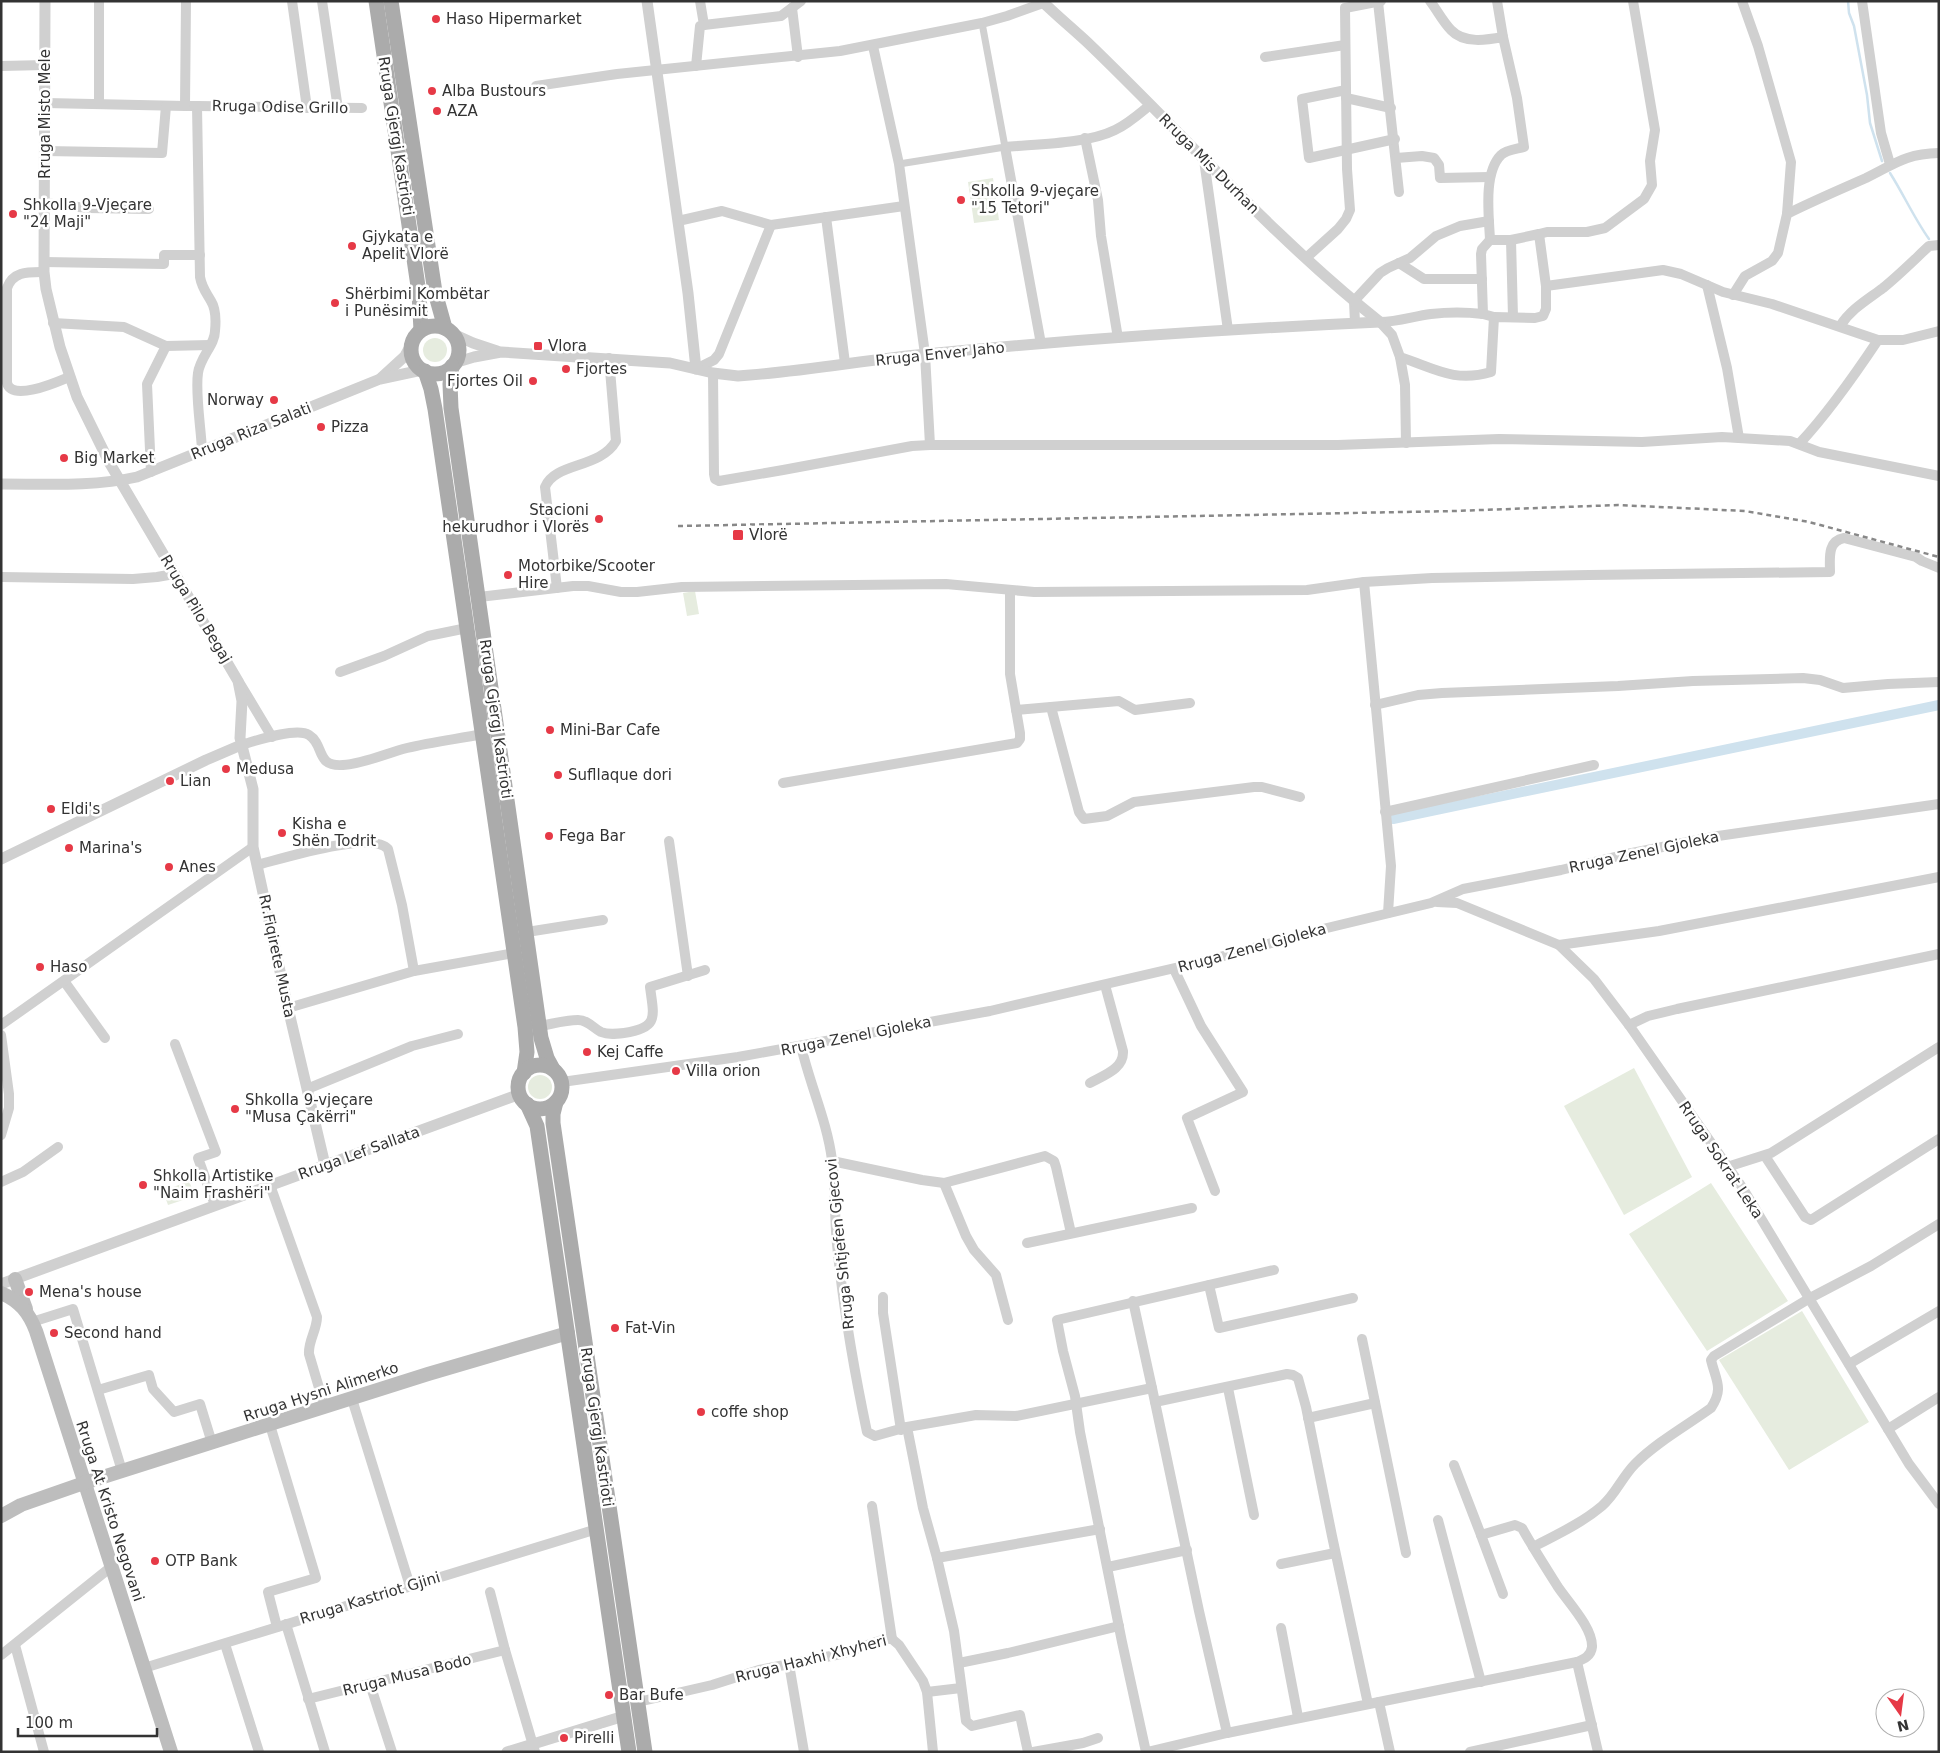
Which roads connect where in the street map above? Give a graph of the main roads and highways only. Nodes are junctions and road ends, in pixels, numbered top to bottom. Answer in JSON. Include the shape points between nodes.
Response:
{"nodes":[{"id":1,"x":376,"y":1,"type":"edge"},
{"id":2,"x":391,"y":1,"type":"edge"},
{"id":3,"x":421,"y":330,"type":"junction"},
{"id":4,"x":448,"y":330,"type":"junction"},
{"id":5,"x":453,"y":365,"type":"junction"},
{"id":6,"x":424,"y":370,"type":"junction"},
{"id":7,"x":524,"y":1073,"type":"junction"},
{"id":8,"x":557,"y":1076,"type":"junction"},
{"id":9,"x":523,"y":1099,"type":"junction"},
{"id":10,"x":556,"y":1102,"type":"junction"},
{"id":11,"x":15,"y":1279,"type":"road end"},
{"id":12,"x":1,"y":1293,"type":"edge"},
{"id":13,"x":30,"y":1317,"type":"junction"},
{"id":14,"x":568,"y":1333,"type":"junction"},
{"id":15,"x":84,"y":1483,"type":"junction"},
{"id":16,"x":1,"y":1516,"type":"edge"},
{"id":17,"x":171,"y":1752,"type":"edge"},
{"id":18,"x":629,"y":1752,"type":"edge"},
{"id":19,"x":645,"y":1752,"type":"edge"}],
"edges":[{"from":1,"to":3,"type":"main road","name":"Rruga Gjergj Kastrioti","via":[[419,293]]},
{"from":2,"to":4,"type":"main road","name":"Rruga Gjergj Kastrioti","via":[[435,292]]},
{"from":3,"to":4,"type":"main road","via":[[433,326]]},
{"from":3,"to":6,"type":"main road","via":[[411,346],[414,362]]},
{"from":4,"to":5,"type":"main road","via":[[458,347]]},
{"from":5,"to":6,"type":"main road","via":[[440,373]]},
{"from":5,"to":8,"type":"main road","name":"Rruga Gjergj Kastrioti","via":[[451,408],[543,1049]]},
{"from":6,"to":7,"type":"main road","name":"Rruga Gjergj Kastrioti","via":[[435,410],[514,953],[526,1040]]},
{"from":7,"to":8,"type":"main road","via":[[538,1065]]},
{"from":7,"to":9,"type":"main road","via":[[520,1081]]},
{"from":8,"to":10,"type":"main road","via":[[560,1096]]},
{"from":9,"to":10,"type":"main road","via":[[533,1107],[545,1108]]},
{"from":9,"to":14,"type":"main road","name":"Rruga Gjergj Kastrioti","via":[[537,1126]]},
{"from":10,"to":19,"type":"main road","name":"Rruga Gjergj Kastrioti","via":[[553,1123]]},
{"from":11,"to":13,"type":"main road","name":"Rruga At Kristo Negovani"},
{"from":12,"to":13,"type":"main road","via":[[20,1304]]},
{"from":13,"to":15,"type":"main road","name":"Rruga At Kristo Negovani"},
{"from":14,"to":15,"type":"main road","name":"Rruga Hysni Alimerko"},
{"from":14,"to":18,"type":"main road","name":"Rruga Gjergj Kastrioti"},
{"from":15,"to":16,"type":"main road","name":"Rruga Hysni Alimerko","via":[[21,1505]]},
{"from":15,"to":17,"type":"main road","name":"Rruga At Kristo Negovani"}]}
